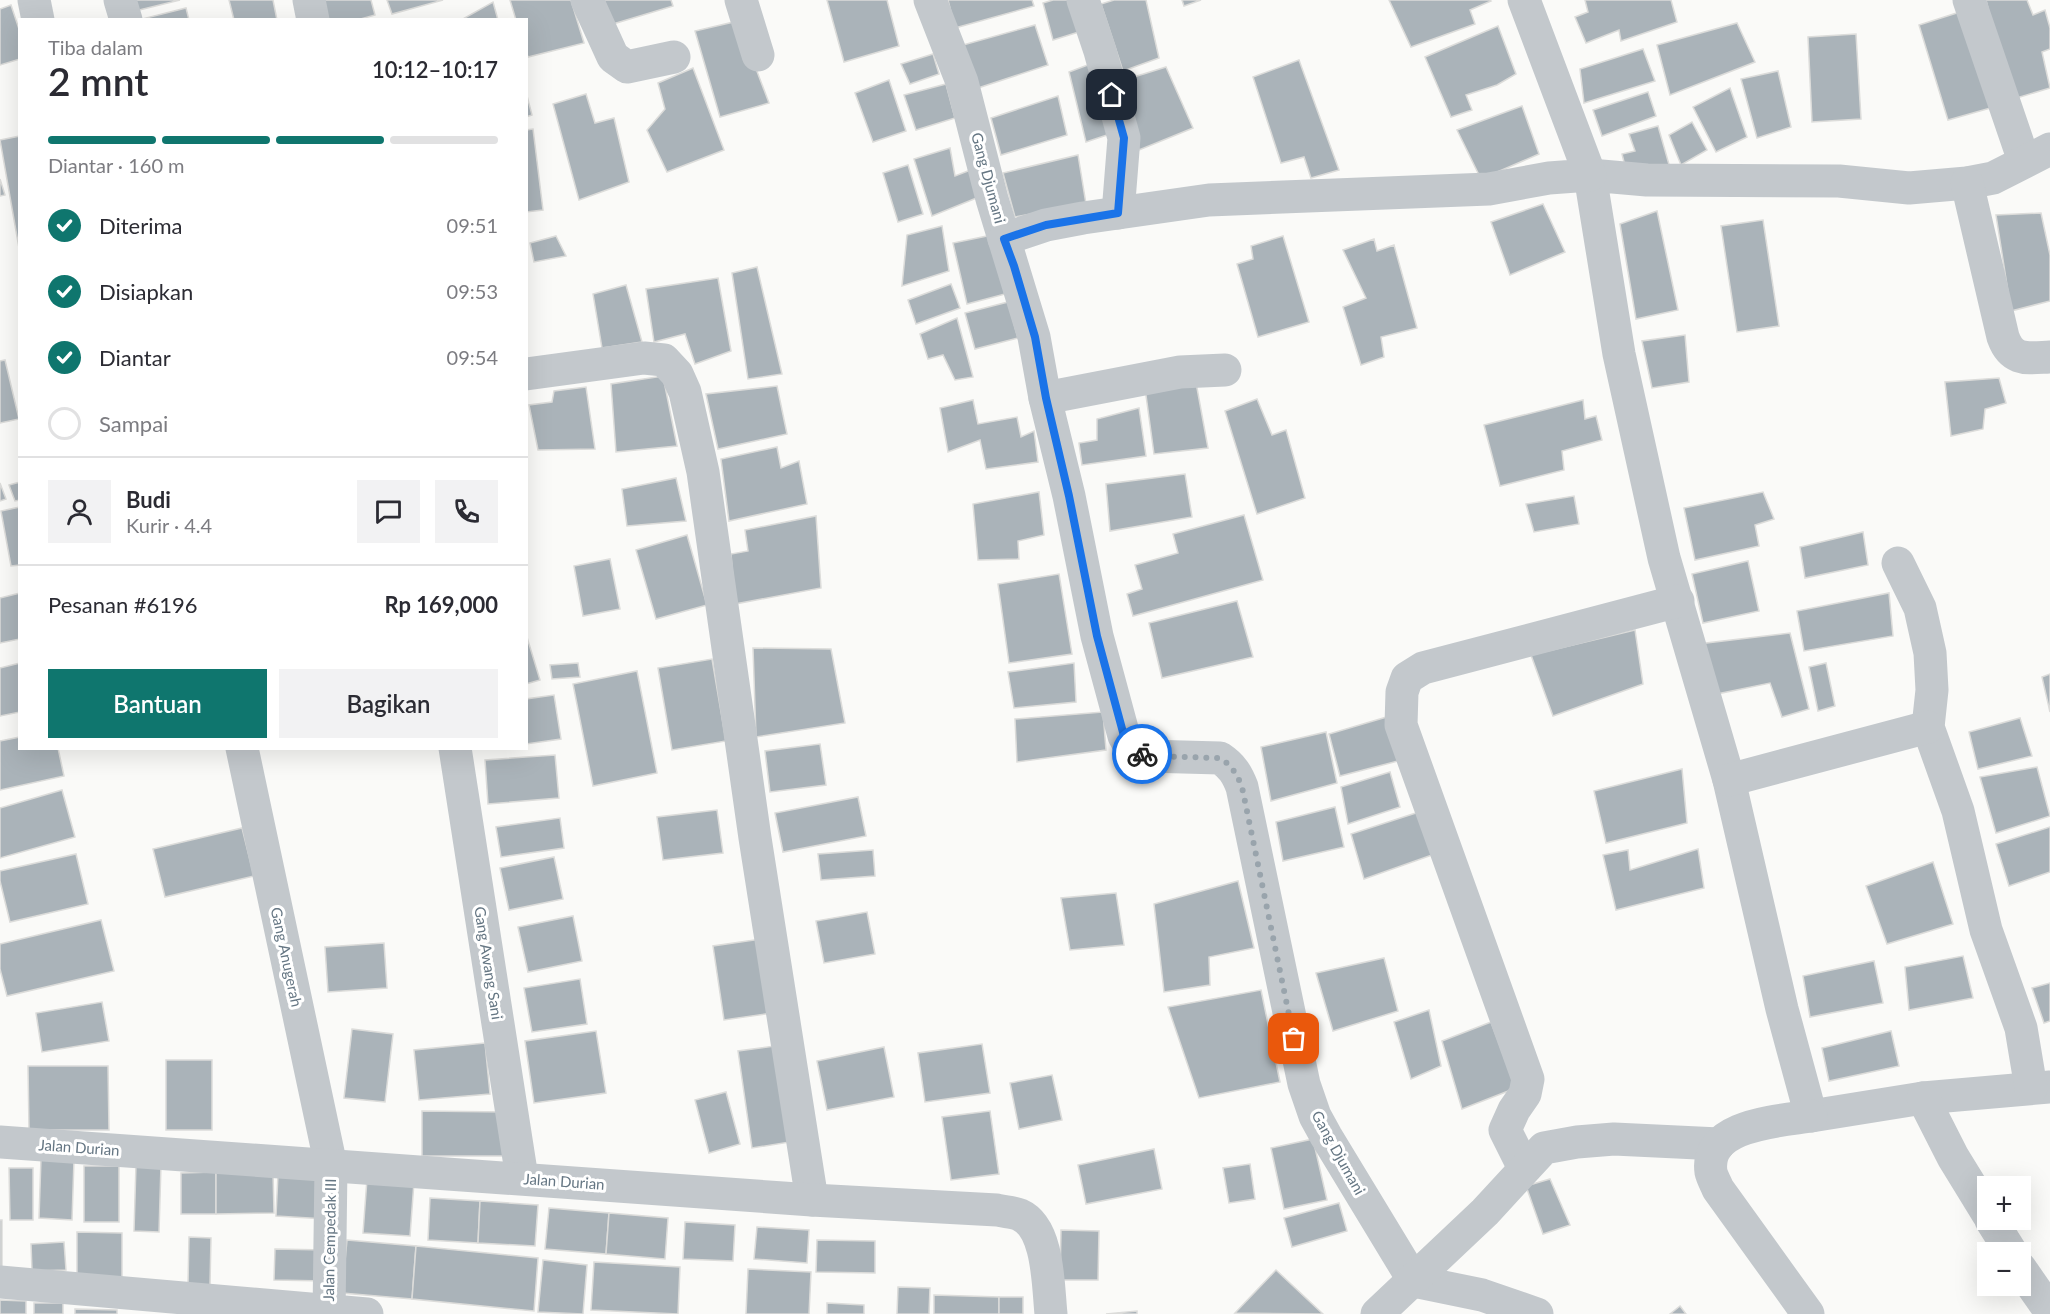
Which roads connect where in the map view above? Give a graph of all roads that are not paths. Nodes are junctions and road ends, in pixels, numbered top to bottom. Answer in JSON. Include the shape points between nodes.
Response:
{"nodes":[{"id":1,"x":34,"y":0,"type":"edge"},
{"id":2,"x":120,"y":0,"type":"edge"},
{"id":3,"x":309,"y":0,"type":"edge"},
{"id":4,"x":587,"y":0,"type":"edge"},
{"id":5,"x":741,"y":0,"type":"edge"},
{"id":6,"x":930,"y":0,"type":"edge"},
{"id":7,"x":1083,"y":0,"type":"edge"},
{"id":8,"x":1524,"y":0,"type":"edge"},
{"id":9,"x":1969,"y":0,"type":"edge"},
{"id":10,"x":38,"y":18,"type":"edge"},
{"id":11,"x":125,"y":18,"type":"edge"},
{"id":12,"x":313,"y":18,"type":"edge"},
{"id":13,"x":758,"y":55,"type":"dead end"},
{"id":14,"x":674,"y":57,"type":"dead end"},
{"id":15,"x":2037,"y":155,"type":"edge"},
{"id":16,"x":1590,"y":174,"type":"junction"},
{"id":17,"x":1967,"y":183,"type":"junction"},
{"id":18,"x":1118,"y":213,"type":"junction"},
{"id":19,"x":1004,"y":239,"type":"junction"},
{"id":20,"x":2050,"y":357,"type":"edge"},
{"id":21,"x":1225,"y":370,"type":"dead end"},
{"id":22,"x":528,"y":374,"type":"edge"},
{"id":23,"x":1046,"y":398,"type":"junction"},
{"id":24,"x":1898,"y":563,"type":"dead end"},
{"id":25,"x":1678,"y":601,"type":"junction"},
{"id":26,"x":1928,"y":727,"type":"junction"},
{"id":27,"x":242,"y":750,"type":"edge"},
{"id":28,"x":455,"y":750,"type":"edge"},
{"id":29,"x":1729,"y":780,"type":"junction"},
{"id":30,"x":2040,"y":1088,"type":"edge"},
{"id":31,"x":1923,"y":1098,"type":"junction"},
{"id":32,"x":1811,"y":1116,"type":"junction"},
{"id":33,"x":0,"y":1142,"type":"edge"},
{"id":34,"x":1719,"y":1144,"type":"junction"},
{"id":35,"x":331,"y":1166,"type":"junction"},
{"id":36,"x":1524,"y":1168,"type":"junction"},
{"id":37,"x":522,"y":1178,"type":"junction"},
{"id":38,"x":1977,"y":1196,"type":"edge"},
{"id":39,"x":812,"y":1200,"type":"junction"},
{"id":40,"x":1413,"y":1281,"type":"junction"},
{"id":41,"x":0,"y":1282,"type":"edge"},
{"id":42,"x":2031,"y":1284,"type":"edge"},
{"id":43,"x":2050,"y":1311,"type":"edge"},
{"id":44,"x":329,"y":1313,"type":"edge"},
{"id":45,"x":367,"y":1314,"type":"edge"},
{"id":46,"x":1051,"y":1314,"type":"edge"},
{"id":47,"x":1377,"y":1314,"type":"edge"},
{"id":48,"x":1537,"y":1314,"type":"edge"},
{"id":49,"x":1808,"y":1314,"type":"edge"}],
"edges":[{"from":1,"to":10,"type":"street"},
{"from":2,"to":11,"type":"street"},
{"from":3,"to":12,"type":"street"},
{"from":4,"to":14,"type":"street","via":[[614,57],[627,67]]},
{"from":5,"to":13,"type":"street"},
{"from":6,"to":19,"type":"street","name":"Gang Djumani","via":[[962,82]]},
{"from":7,"to":18,"type":"street","via":[[1124,138]]},
{"from":8,"to":16,"type":"street"},
{"from":9,"to":15,"type":"street"},
{"from":15,"to":17,"type":"street","via":[[1993,178]]},
{"from":16,"to":17,"type":"street","via":[[1647,180],[1839,181],[1909,188]]},
{"from":16,"to":18,"type":"street","via":[[1489,189],[1209,200]]},
{"from":16,"to":25,"type":"street","via":[[1619,354],[1664,558]]},
{"from":17,"to":20,"type":"street","via":[[2008,350],[2017,357]]},
{"from":18,"to":19,"type":"street","via":[[1046,225]]},
{"from":19,"to":23,"type":"street","name":"Gang Djumani","via":[[1035,337]]},
{"from":21,"to":23,"type":"street","via":[[1180,372]]},
{"from":22,"to":39,"type":"street","via":[[644,358],[664,360],[685,392],[703,472]]},
{"from":23,"to":40,"type":"street","name":"Gang Djumani","via":[[1097,636],[1124,736],[1131,748],[1146,756],[1220,758],[1237,774],[1304,1084],[1315,1116]]},
{"from":24,"to":26,"type":"street","via":[[1920,608],[1930,653]]},
{"from":25,"to":29,"type":"street"},
{"from":25,"to":36,"type":"street","via":[[1423,668],[1407,678],[1402,692],[1401,725],[1528,1079],[1525,1094],[1505,1130]]},
{"from":26,"to":29,"type":"street"},
{"from":26,"to":30,"type":"street","via":[[1958,811],[1986,930]]},
{"from":27,"to":35,"type":"street","name":"Gang Anugerah"},
{"from":28,"to":37,"type":"street","name":"Gang Awang Sani"},
{"from":29,"to":32,"type":"street"},
{"from":30,"to":31,"type":"street"},
{"from":31,"to":32,"type":"street"},
{"from":31,"to":38,"type":"street"},
{"from":32,"to":34,"type":"street","via":[[1755,1125],[1734,1132]]},
{"from":33,"to":35,"type":"street","name":"Jalan Durian"},
{"from":34,"to":36,"type":"street","via":[[1646,1139],[1577,1142],[1544,1148]]},
{"from":34,"to":49,"type":"street","via":[[1712,1156],[1711,1171],[1718,1189]]},
{"from":35,"to":37,"type":"street","name":"Jalan Durian"},
{"from":35,"to":44,"type":"street","name":"Jalan Cempedak III"},
{"from":36,"to":40,"type":"street","via":[[1485,1212]]},
{"from":37,"to":39,"type":"street","name":"Jalan Durian"},
{"from":39,"to":46,"type":"street","name":"Jalan Durian","via":[[997,1210],[1020,1215],[1034,1226],[1044,1250]]},
{"from":40,"to":47,"type":"street"},
{"from":40,"to":48,"type":"street","via":[[1482,1295]]},
{"from":41,"to":44,"type":"street"},
{"from":42,"to":43,"type":"street"},
{"from":44,"to":45,"type":"street"}]}
